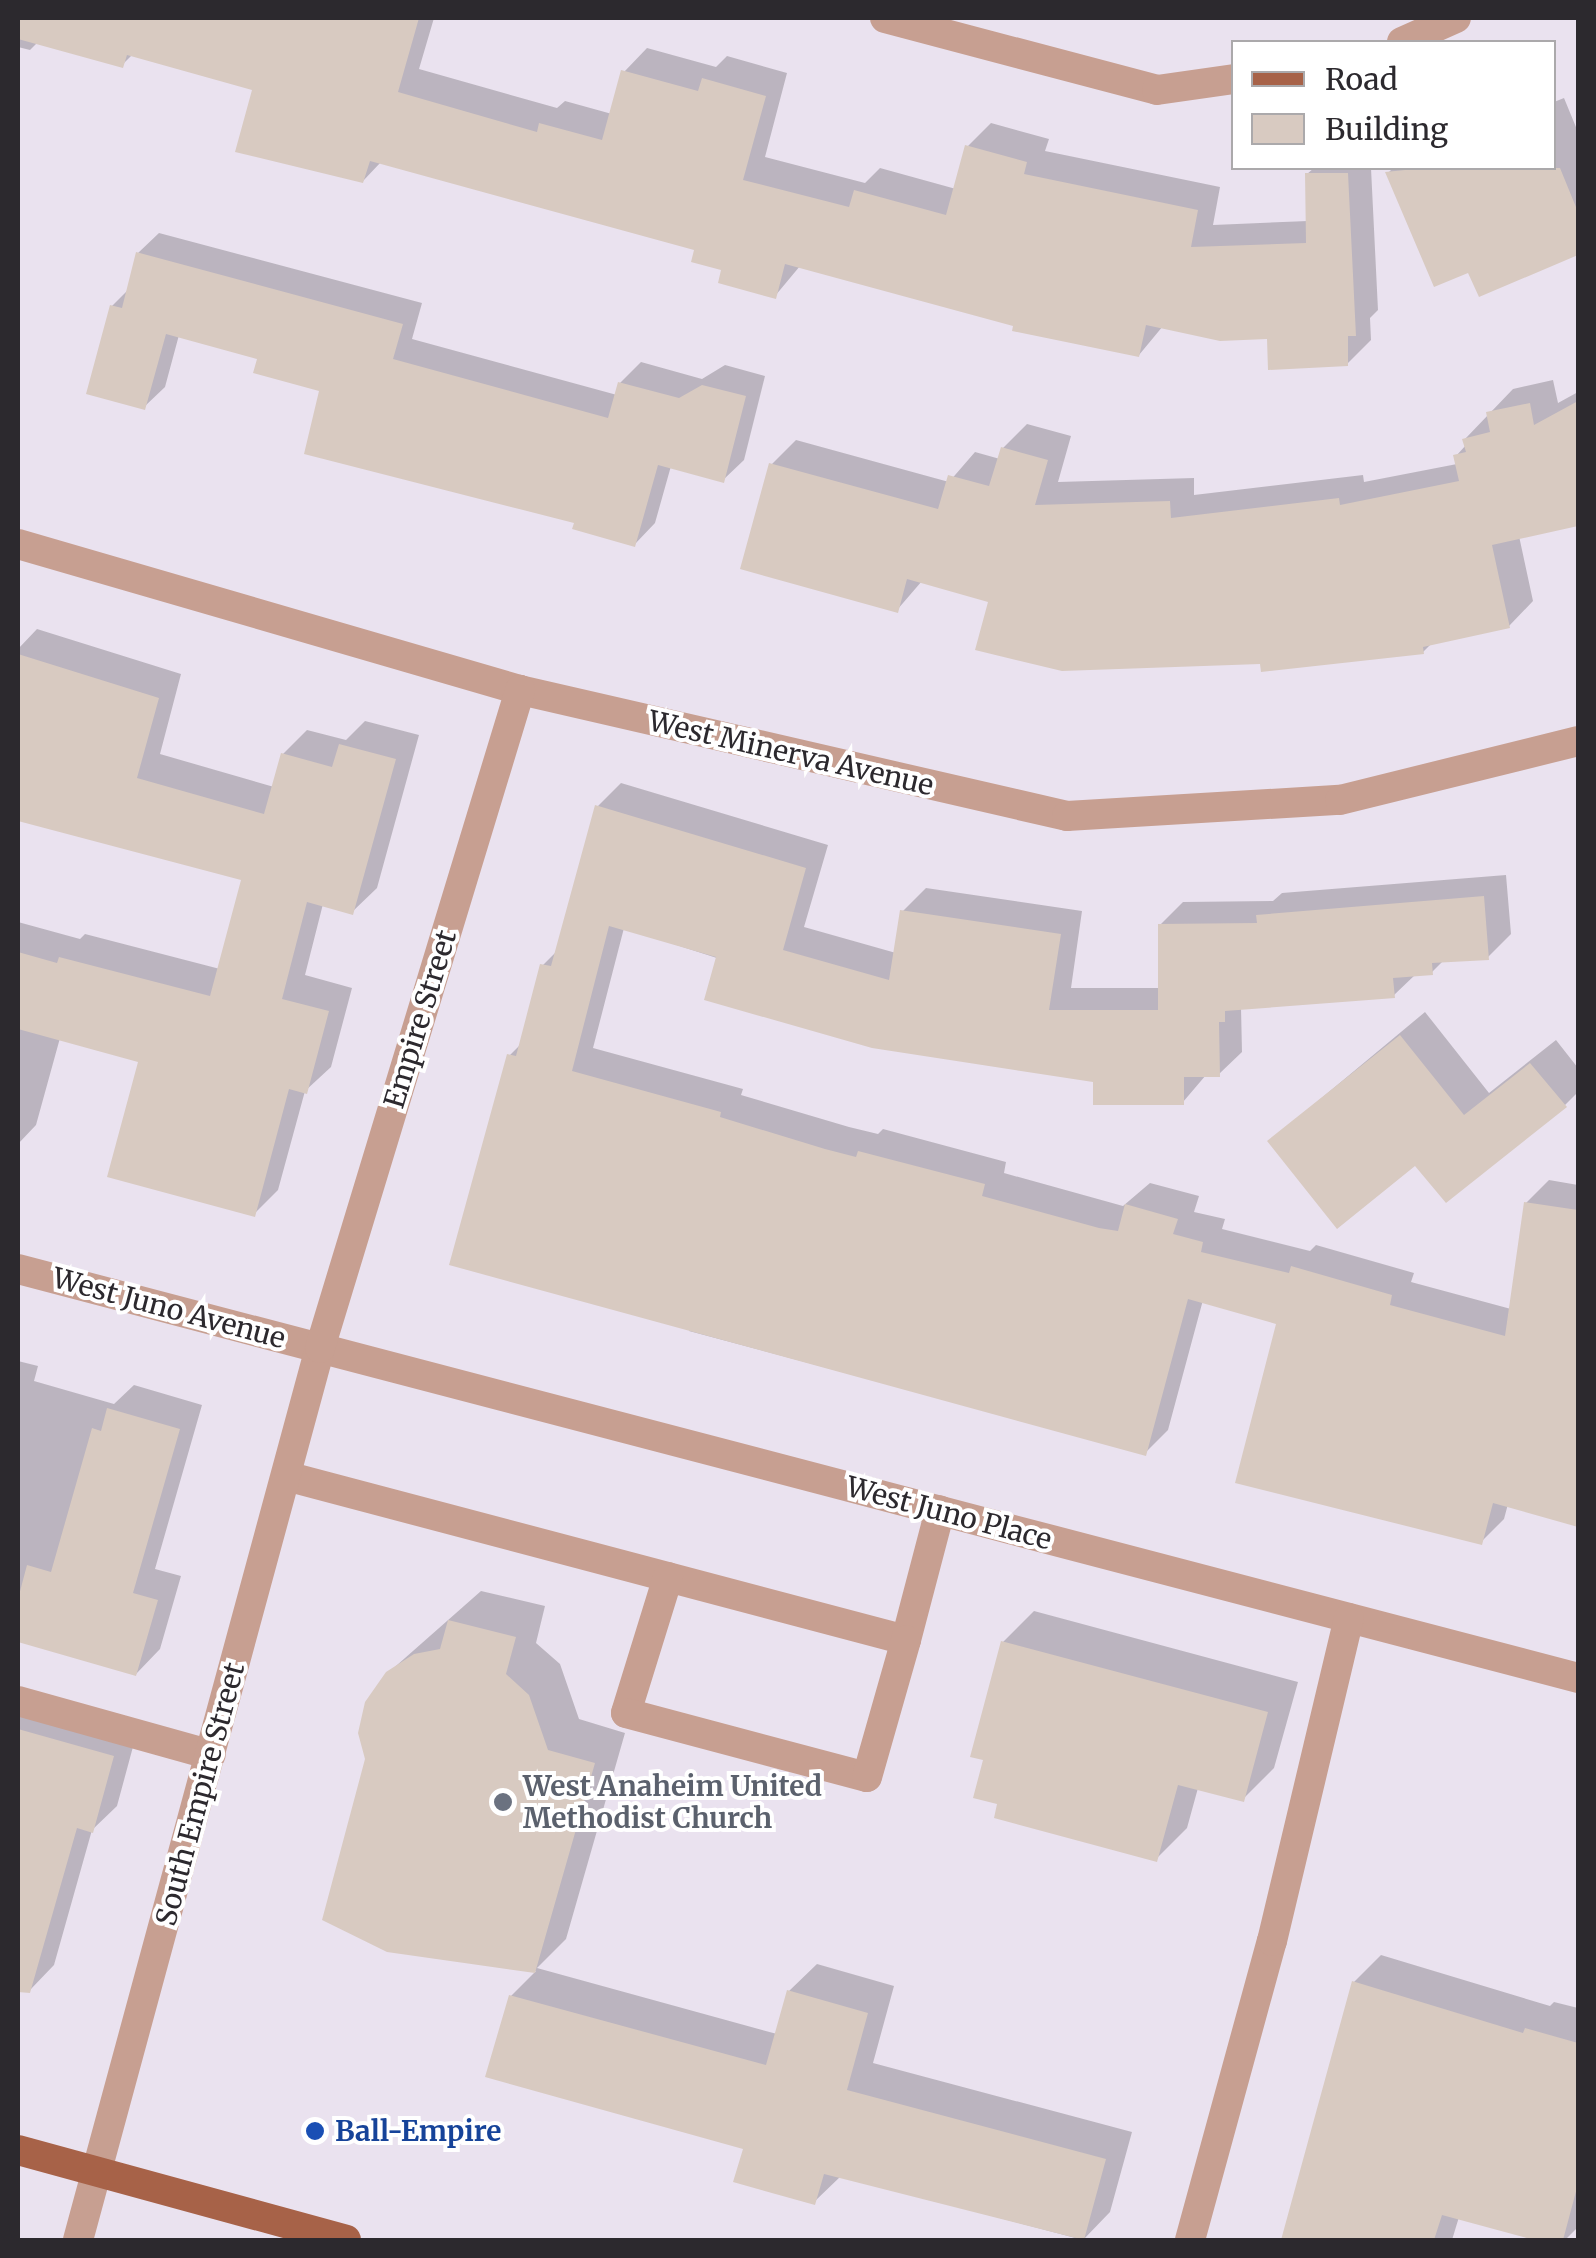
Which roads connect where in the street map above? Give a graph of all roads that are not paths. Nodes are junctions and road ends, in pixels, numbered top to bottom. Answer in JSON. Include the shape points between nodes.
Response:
{"nodes":[{"id":1,"x":885,"y":18,"type":"edge"},
{"id":2,"x":1456,"y":18,"type":"edge"},
{"id":3,"x":1406,"y":40,"type":"edge"},
{"id":4,"x":1231,"y":79,"type":"edge"},
{"id":5,"x":18,"y":544,"type":"edge"},
{"id":6,"x":520,"y":690,"type":"junction"},
{"id":7,"x":1578,"y":741,"type":"edge"},
{"id":8,"x":18,"y":1269,"type":"edge"},
{"id":9,"x":320,"y":1348,"type":"junction"},
{"id":10,"x":286,"y":1476,"type":"junction"},
{"id":11,"x":940,"y":1510,"type":"junction"},
{"id":12,"x":668,"y":1577,"type":"junction"},
{"id":13,"x":1349,"y":1618,"type":"junction"},
{"id":14,"x":906,"y":1640,"type":"junction"},
{"id":15,"x":1578,"y":1678,"type":"edge"},
{"id":16,"x":18,"y":1701,"type":"edge"},
{"id":17,"x":210,"y":1754,"type":"junction"},
{"id":18,"x":18,"y":2150,"type":"edge"},
{"id":19,"x":98,"y":2172,"type":"junction"},
{"id":20,"x":78,"y":2240,"type":"edge"},
{"id":21,"x":346,"y":2240,"type":"edge"},
{"id":22,"x":1190,"y":2240,"type":"edge"}],
"edges":[{"from":1,"to":4,"type":"street","via":[[1157,90]]},
{"from":2,"to":3,"type":"street"},
{"from":5,"to":6,"type":"street","name":"West Minerva Avenue"},
{"from":6,"to":7,"type":"street","name":"West Minerva Avenue","via":[[1067,816],[1340,800]]},
{"from":6,"to":9,"type":"street","name":"Empire Street"},
{"from":8,"to":9,"type":"street","name":"West Juno Avenue"},
{"from":9,"to":10,"type":"street","name":"South Empire Street"},
{"from":9,"to":11,"type":"street","name":"West Juno Place"},
{"from":10,"to":12,"type":"street"},
{"from":10,"to":17,"type":"street","name":"South Empire Street"},
{"from":11,"to":13,"type":"street","name":"West Juno Place"},
{"from":11,"to":14,"type":"street"},
{"from":12,"to":14,"type":"street"},
{"from":12,"to":14,"type":"street","via":[[626,1713],[867,1777]]},
{"from":13,"to":15,"type":"street","name":"West Juno Place"},
{"from":13,"to":22,"type":"street","via":[[1272,1941]]},
{"from":16,"to":17,"type":"street"},
{"from":17,"to":19,"type":"street","name":"South Empire Street"},
{"from":18,"to":19,"type":"main road"},
{"from":19,"to":20,"type":"street","name":"South Empire Street"},
{"from":19,"to":21,"type":"main road"}]}
